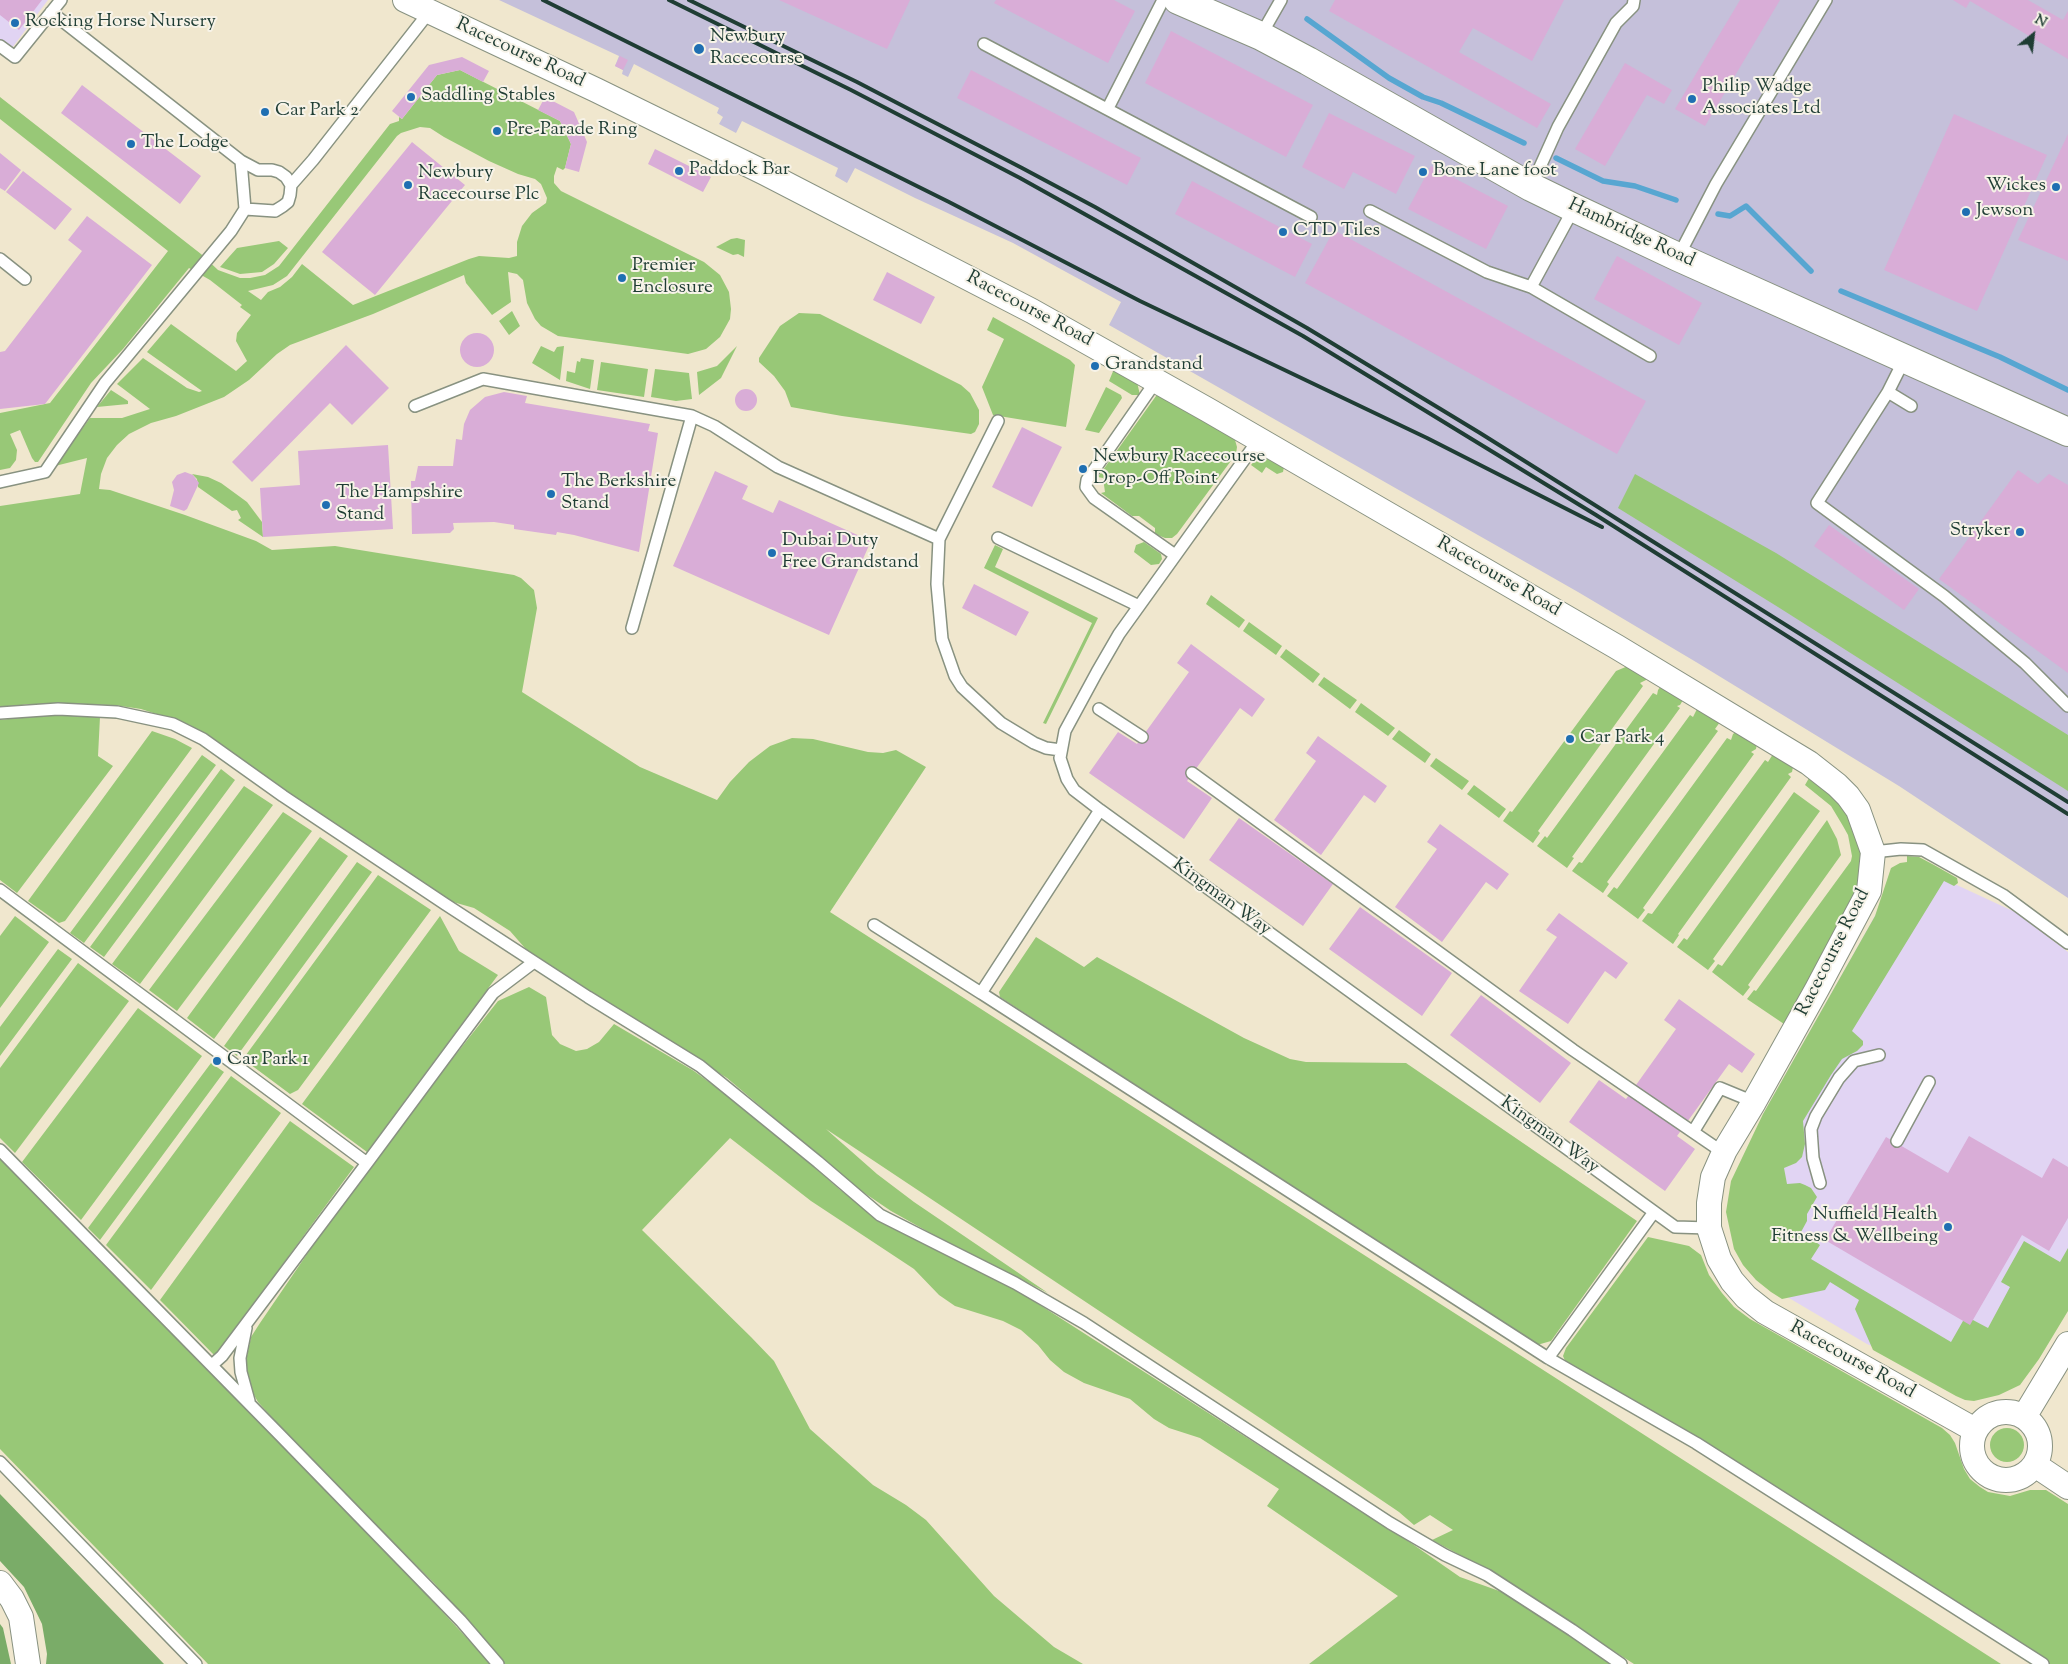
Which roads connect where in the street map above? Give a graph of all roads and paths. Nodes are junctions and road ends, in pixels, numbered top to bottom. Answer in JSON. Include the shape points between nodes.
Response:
{"nodes":[{"id":1,"x":60,"y":0,"type":"edge"},
{"id":2,"x":405,"y":0,"type":"edge"},
{"id":3,"x":1163,"y":0,"type":"edge"},
{"id":4,"x":1178,"y":0,"type":"edge"},
{"id":5,"x":1281,"y":0,"type":"edge"},
{"id":6,"x":1634,"y":0,"type":"edge"},
{"id":7,"x":1826,"y":0,"type":"edge"},
{"id":8,"x":430,"y":11,"type":"junction"},
{"id":9,"x":51,"y":12,"type":"junction"},
{"id":10,"x":1261,"y":36,"type":"junction"},
{"id":11,"x":984,"y":44,"type":"dead end"},
{"id":12,"x":0,"y":46,"type":"edge"},
{"id":13,"x":1108,"y":108,"type":"junction"},
{"id":14,"x":241,"y":161,"type":"junction"},
{"id":15,"x":291,"y":185,"type":"junction"},
{"id":16,"x":1531,"y":187,"type":"junction"},
{"id":17,"x":1574,"y":208,"type":"junction"},
{"id":18,"x":245,"y":209,"type":"junction"},
{"id":19,"x":1370,"y":210,"type":"dead end"},
{"id":20,"x":1311,"y":217,"type":"dead end"},
{"id":21,"x":1678,"y":257,"type":"junction"},
{"id":22,"x":0,"y":259,"type":"edge"},
{"id":23,"x":25,"y":279,"type":"dead end"},
{"id":24,"x":1530,"y":287,"type":"junction"},
{"id":25,"x":1650,"y":356,"type":"dead end"},
{"id":26,"x":1905,"y":358,"type":"junction"},
{"id":27,"x":1156,"y":381,"type":"junction"},
{"id":28,"x":1888,"y":392,"type":"junction"},
{"id":29,"x":415,"y":406,"type":"dead end"},
{"id":30,"x":1911,"y":406,"type":"dead end"},
{"id":31,"x":692,"y":416,"type":"junction"},
{"id":32,"x":998,"y":421,"type":"dead end"},
{"id":33,"x":2068,"y":432,"type":"edge"},
{"id":34,"x":1259,"y":439,"type":"junction"},
{"id":35,"x":0,"y":482,"type":"edge"},
{"id":36,"x":998,"y":538,"type":"dead end"},
{"id":37,"x":940,"y":540,"type":"junction"},
{"id":38,"x":1175,"y":555,"type":"junction"},
{"id":39,"x":1139,"y":606,"type":"junction"},
{"id":40,"x":632,"y":628,"type":"dead end"},
{"id":41,"x":2068,"y":706,"type":"edge"},
{"id":42,"x":1099,"y":709,"type":"dead end"},
{"id":43,"x":0,"y":713,"type":"edge"},
{"id":44,"x":1142,"y":737,"type":"dead end"},
{"id":45,"x":1060,"y":750,"type":"junction"},
{"id":46,"x":1192,"y":773,"type":"dead end"},
{"id":47,"x":1100,"y":810,"type":"junction"},
{"id":48,"x":1873,"y":852,"type":"junction"},
{"id":49,"x":0,"y":890,"type":"edge"},
{"id":50,"x":874,"y":925,"type":"dead end"},
{"id":51,"x":2068,"y":943,"type":"edge"},
{"id":52,"x":534,"y":962,"type":"junction"},
{"id":53,"x":981,"y":993,"type":"junction"},
{"id":54,"x":1879,"y":1055,"type":"dead end"},
{"id":55,"x":1929,"y":1082,"type":"dead end"},
{"id":56,"x":1754,"y":1102,"type":"junction"},
{"id":57,"x":1693,"y":1132,"type":"junction"},
{"id":58,"x":1898,"y":1141,"type":"dead end"},
{"id":59,"x":0,"y":1150,"type":"edge"},
{"id":60,"x":1725,"y":1150,"type":"junction"},
{"id":61,"x":366,"y":1163,"type":"junction"},
{"id":62,"x":1820,"y":1183,"type":"dead end"},
{"id":63,"x":1654,"y":1212,"type":"junction"},
{"id":64,"x":1709,"y":1228,"type":"junction"},
{"id":65,"x":248,"y":1323,"type":"junction"},
{"id":66,"x":2068,"y":1344,"type":"edge"},
{"id":67,"x":1548,"y":1358,"type":"junction"},
{"id":68,"x":212,"y":1365,"type":"junction"},
{"id":69,"x":250,"y":1405,"type":"junction"},
{"id":70,"x":2024,"y":1417,"type":"junction"},
{"id":71,"x":1975,"y":1430,"type":"junction"},
{"id":72,"x":0,"y":1462,"type":"edge"},
{"id":73,"x":2035,"y":1465,"type":"junction"},
{"id":74,"x":2068,"y":1487,"type":"edge"},
{"id":75,"x":0,"y":1583,"type":"edge"},
{"id":76,"x":28,"y":1664,"type":"edge"},
{"id":77,"x":196,"y":1664,"type":"edge"},
{"id":78,"x":498,"y":1664,"type":"edge"},
{"id":79,"x":1621,"y":1664,"type":"edge"},
{"id":80,"x":2043,"y":1664,"type":"edge"}],
"edges":[{"from":1,"to":9,"type":"lane"},
{"from":2,"to":8,"type":"street","name":"Racecourse Road"},
{"from":3,"to":13,"type":"lane"},
{"from":4,"to":10,"type":"main road","name":"Hambridge Road"},
{"from":5,"to":10,"type":"lane"},
{"from":6,"to":16,"type":"lane","via":[[1633,6],[1616,23],[1558,127]]},
{"from":7,"to":21,"type":"lane","via":[[1716,184]]},
{"from":8,"to":15,"type":"lane"},
{"from":8,"to":27,"type":"street","name":"Racecourse Road","via":[[764,173],[1032,311]]},
{"from":9,"to":12,"type":"lane","via":[[15,57]]},
{"from":9,"to":14,"type":"lane"},
{"from":10,"to":16,"type":"main road","name":"Hambridge Road"},
{"from":11,"to":13,"type":"lane"},
{"from":13,"to":20,"type":"lane"},
{"from":14,"to":15,"type":"lane","via":[[258,170],[279,172]]},
{"from":14,"to":18,"type":"lane"},
{"from":15,"to":18,"type":"lane","via":[[288,202],[275,211]]},
{"from":16,"to":17,"type":"main road","name":"Hambridge Road"},
{"from":17,"to":21,"type":"main road","name":"Hambridge Road"},
{"from":17,"to":24,"type":"lane"},
{"from":18,"to":35,"type":"lane","via":[[195,276],[105,383],[45,472]]},
{"from":19,"to":24,"type":"lane","via":[[1487,272]]},
{"from":21,"to":26,"type":"main road","name":"Hambridge Road"},
{"from":22,"to":23,"type":"lane"},
{"from":24,"to":25,"type":"lane"},
{"from":26,"to":28,"type":"lane"},
{"from":26,"to":33,"type":"main road","name":"Hambridge Road"},
{"from":27,"to":34,"type":"street","name":"Racecourse Road"},
{"from":27,"to":38,"type":"lane","via":[[1087,480],[1086,487],[1094,498]]},
{"from":28,"to":30,"type":"lane"},
{"from":28,"to":41,"type":"lane","via":[[1817,504],[1944,596],[2025,663]]},
{"from":29,"to":31,"type":"lane","via":[[483,379]]},
{"from":31,"to":37,"type":"lane","via":[[778,466]]},
{"from":31,"to":40,"type":"lane"},
{"from":32,"to":37,"type":"lane"},
{"from":34,"to":38,"type":"lane","name":"Kingman Way"},
{"from":34,"to":48,"type":"street","name":"Racecourse Road","via":[[1618,647],[1809,763],[1848,796],[1858,810]]},
{"from":36,"to":39,"type":"lane"},
{"from":37,"to":45,"type":"lane","via":[[937,584],[942,639],[955,676],[962,687],[1001,723],[1034,743]]},
{"from":38,"to":39,"type":"lane","name":"Kingman Way"},
{"from":39,"to":45,"type":"lane","name":"Kingman Way","via":[[1119,634],[1084,704],[1065,731]]},
{"from":42,"to":44,"type":"lane"},
{"from":43,"to":52,"type":"lane","via":[[58,709],[117,712],[158,720],[190,731]]},
{"from":45,"to":47,"type":"lane","name":"Kingman Way","via":[[1062,769],[1074,790]]},
{"from":46,"to":57,"type":"lane","via":[[1573,1050]]},
{"from":47,"to":53,"type":"lane"},
{"from":47,"to":63,"type":"lane","name":"Kingman Way"},
{"from":48,"to":51,"type":"lane","via":[[1923,850],[2003,895]]},
{"from":48,"to":56,"type":"street","name":"Racecourse Road","via":[[1869,891],[1862,906]]},
{"from":49,"to":61,"type":"lane"},
{"from":50,"to":53,"type":"lane"},
{"from":52,"to":61,"type":"lane","via":[[493,993]]},
{"from":52,"to":79,"type":"lane","via":[[700,1066],[880,1215],[1015,1283],[1084,1323],[1390,1522],[1445,1555],[1487,1575]]},
{"from":53,"to":67,"type":"lane"},
{"from":54,"to":62,"type":"lane","via":[[1854,1061],[1838,1078],[1816,1116],[1811,1129],[1813,1158]]},
{"from":55,"to":58,"type":"lane"},
{"from":56,"to":57,"type":"lane","via":[[1720,1088]]},
{"from":56,"to":60,"type":"street","name":"Racecourse Road"},
{"from":57,"to":60,"type":"lane"},
{"from":59,"to":68,"type":"lane"},
{"from":60,"to":64,"type":"street","name":"Racecourse Road","via":[[1713,1177]]},
{"from":61,"to":65,"type":"lane"},
{"from":63,"to":64,"type":"lane","name":"Kingman Way","via":[[1675,1227]]},
{"from":63,"to":67,"type":"lane"},
{"from":64,"to":71,"type":"street","name":"Racecourse Road","via":[[1732,1281],[1765,1312]]},
{"from":65,"to":68,"type":"lane"},
{"from":65,"to":69,"type":"lane","via":[[240,1358]]},
{"from":66,"to":70,"type":"street"},
{"from":67,"to":80,"type":"lane","via":[[1696,1443]]},
{"from":68,"to":69,"type":"lane"},
{"from":69,"to":78,"type":"lane"},
{"from":70,"to":71,"type":"street","via":[[2014,1412],[2002,1412],[1982,1421]]},
{"from":70,"to":73,"type":"street","via":[[2038,1434],[2039,1455]]},
{"from":71,"to":73,"type":"street","via":[[1972,1440],[1975,1460],[1989,1476],[2009,1480],[2028,1473]]},
{"from":72,"to":77,"type":"lane"},
{"from":73,"to":74,"type":"street"},
{"from":75,"to":76,"type":"street","via":[[21,1616]]}]}
